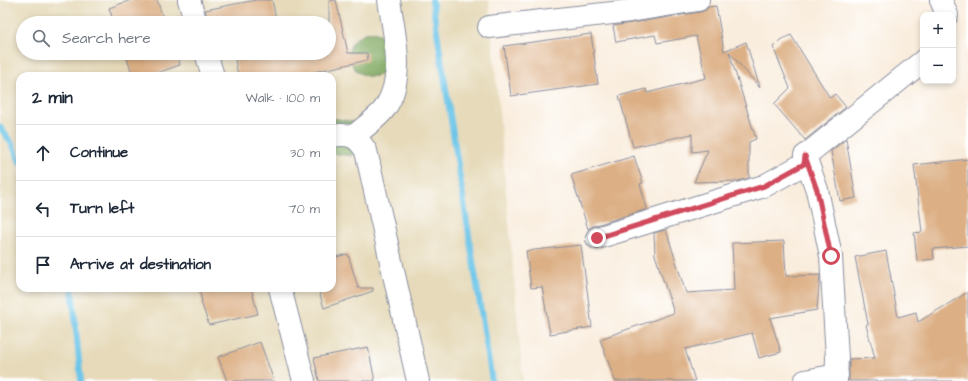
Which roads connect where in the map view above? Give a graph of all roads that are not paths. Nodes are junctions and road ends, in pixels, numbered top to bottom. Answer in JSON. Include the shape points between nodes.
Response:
{"nodes":[{"id":1,"x":189,"y":0,"type":"edge"},
{"id":2,"x":390,"y":0,"type":"edge"},
{"id":3,"x":698,"y":0,"type":"edge"},
{"id":4,"x":940,"y":0,"type":"edge"},
{"id":5,"x":945,"y":12,"type":"edge"},
{"id":6,"x":194,"y":16,"type":"edge"},
{"id":7,"x":489,"y":27,"type":"dead end"},
{"id":8,"x":208,"y":60,"type":"edge"},
{"id":9,"x":920,"y":63,"type":"edge"},
{"id":10,"x":212,"y":72,"type":"edge"},
{"id":11,"x":336,"y":136,"type":"edge"},
{"id":12,"x":354,"y":136,"type":"junction"},
{"id":13,"x":805,"y":156,"type":"junction"},
{"id":14,"x":597,"y":238,"type":"dead end"},
{"id":15,"x":281,"y":292,"type":"edge"},
{"id":16,"x":837,"y":378,"type":"edge"},
{"id":17,"x":304,"y":381,"type":"edge"},
{"id":18,"x":418,"y":381,"type":"edge"},
{"id":19,"x":805,"y":381,"type":"edge"}],
"edges":[{"from":1,"to":6,"type":"street"},
{"from":2,"to":12,"type":"street","via":[[397,52],[394,90],[385,108]]},
{"from":3,"to":7,"type":"street","via":[[630,11]]},
{"from":4,"to":5,"type":"street"},
{"from":8,"to":10,"type":"street"},
{"from":9,"to":13,"type":"street"},
{"from":11,"to":12,"type":"street"},
{"from":12,"to":18,"type":"street","via":[[366,151]]},
{"from":13,"to":14,"type":"street","via":[[804,164],[764,186]]},
{"from":13,"to":16,"type":"street","via":[[817,190],[831,256]]},
{"from":15,"to":17,"type":"street"},
{"from":16,"to":19,"type":"street"}]}
